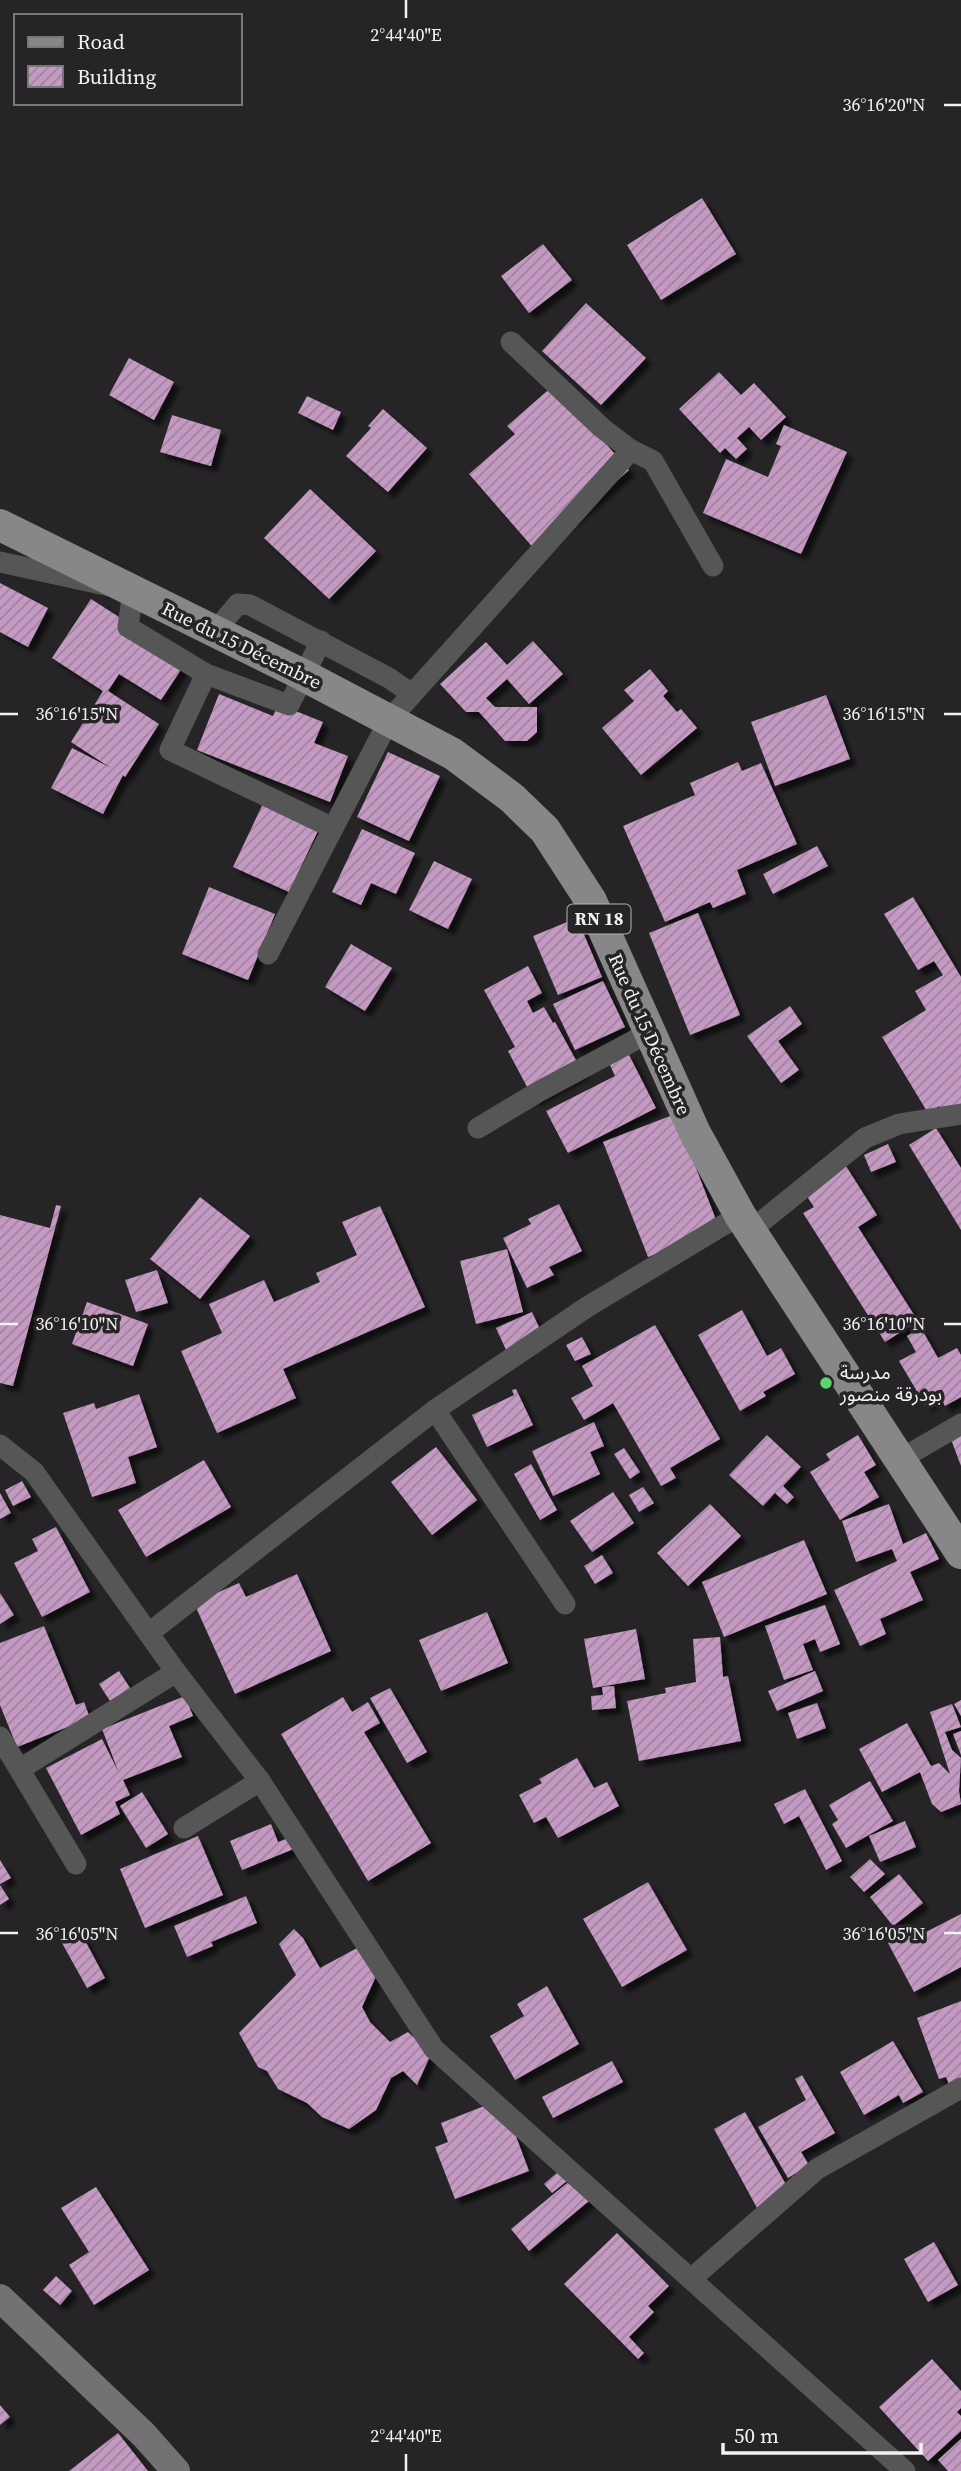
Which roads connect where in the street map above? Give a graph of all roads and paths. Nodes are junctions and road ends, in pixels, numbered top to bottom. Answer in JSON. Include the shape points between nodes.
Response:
{"nodes":[{"id":1,"x":511,"y":342,"type":"dead end"},
{"id":2,"x":631,"y":450,"type":"junction"},
{"id":3,"x":0,"y":525,"type":"edge"},
{"id":4,"x":0,"y":562,"type":"edge"},
{"id":5,"x":713,"y":566,"type":"dead end"},
{"id":6,"x":133,"y":591,"type":"junction"},
{"id":7,"x":215,"y":631,"type":"junction"},
{"id":8,"x":321,"y":641,"type":"junction"},
{"id":9,"x":206,"y":674,"type":"junction"},
{"id":10,"x":303,"y":674,"type":"junction"},
{"id":11,"x":412,"y":694,"type":"junction"},
{"id":12,"x":389,"y":720,"type":"junction"},
{"id":13,"x":333,"y":828,"type":"junction"},
{"id":14,"x":268,"y":954,"type":"dead end"},
{"id":15,"x":650,"y":1032,"type":"junction"},
{"id":16,"x":961,"y":1114,"type":"edge"},
{"id":17,"x":478,"y":1128,"type":"dead end"},
{"id":18,"x":745,"y":1223,"type":"junction"},
{"id":19,"x":435,"y":1410,"type":"junction"},
{"id":20,"x":961,"y":1423,"type":"edge"},
{"id":21,"x":0,"y":1446,"type":"edge"},
{"id":22,"x":899,"y":1460,"type":"junction"},
{"id":23,"x":961,"y":1553,"type":"edge"},
{"id":24,"x":565,"y":1604,"type":"dead end"},
{"id":25,"x":149,"y":1633,"type":"junction"},
{"id":26,"x":176,"y":1672,"type":"junction"},
{"id":27,"x":0,"y":1737,"type":"edge"},
{"id":28,"x":20,"y":1769,"type":"junction"},
{"id":29,"x":260,"y":1781,"type":"junction"},
{"id":30,"x":184,"y":1828,"type":"dead end"},
{"id":31,"x":76,"y":1864,"type":"dead end"},
{"id":32,"x":961,"y":2088,"type":"edge"},
{"id":33,"x":691,"y":2279,"type":"junction"},
{"id":34,"x":0,"y":2298,"type":"edge"},
{"id":35,"x":176,"y":2471,"type":"edge"},
{"id":36,"x":905,"y":2471,"type":"edge"}],
"edges":[{"from":1,"to":2,"type":"street"},
{"from":2,"to":5,"type":"street","via":[[653,461]]},
{"from":2,"to":11,"type":"street"},
{"from":3,"to":6,"type":"main road","name":"Rue du 15 Décembre","number":"RN 18"},
{"from":4,"to":6,"type":"street"},
{"from":6,"to":7,"type":"main road","name":"Rue du 15 Décembre","number":"RN 18"},
{"from":6,"to":9,"type":"street","via":[[128,627]]},
{"from":7,"to":8,"type":"street","via":[[238,604],[250,605]]},
{"from":7,"to":10,"type":"main road","name":"Rue du 15 Décembre","number":"RN 18"},
{"from":8,"to":10,"type":"street"},
{"from":8,"to":11,"type":"street"},
{"from":9,"to":10,"type":"street","via":[[289,705]]},
{"from":9,"to":13,"type":"street","via":[[170,750]]},
{"from":10,"to":12,"type":"main road","name":"Rue du 15 Décembre","number":"RN 18"},
{"from":11,"to":12,"type":"street"},
{"from":12,"to":13,"type":"street"},
{"from":12,"to":15,"type":"main road","name":"Rue du 15 Décembre","number":"RN 18","via":[[453,754],[512,798],[545,830],[591,901]]},
{"from":13,"to":14,"type":"street"},
{"from":15,"to":17,"type":"street"},
{"from":15,"to":18,"type":"main road","name":"Rue du 15 Décembre","number":"RN 18","via":[[695,1133]]},
{"from":16,"to":18,"type":"street","via":[[899,1124],[865,1138]]},
{"from":18,"to":19,"type":"street","via":[[587,1307]]},
{"from":18,"to":22,"type":"main road","name":"Rue du 15 Décembre","number":"RN 18"},
{"from":19,"to":24,"type":"street"},
{"from":19,"to":25,"type":"street"},
{"from":20,"to":22,"type":"street"},
{"from":21,"to":25,"type":"street","via":[[34,1472]]},
{"from":22,"to":23,"type":"main road","name":"Rue du 15 Décembre","number":"RN 18"},
{"from":25,"to":26,"type":"street"},
{"from":26,"to":28,"type":"street"},
{"from":26,"to":29,"type":"street"},
{"from":27,"to":28,"type":"street"},
{"from":28,"to":31,"type":"street"},
{"from":29,"to":30,"type":"street"},
{"from":29,"to":33,"type":"street","via":[[434,2049]]},
{"from":32,"to":33,"type":"street","via":[[817,2169]]},
{"from":33,"to":36,"type":"street"},
{"from":34,"to":35,"type":"main road"}]}
